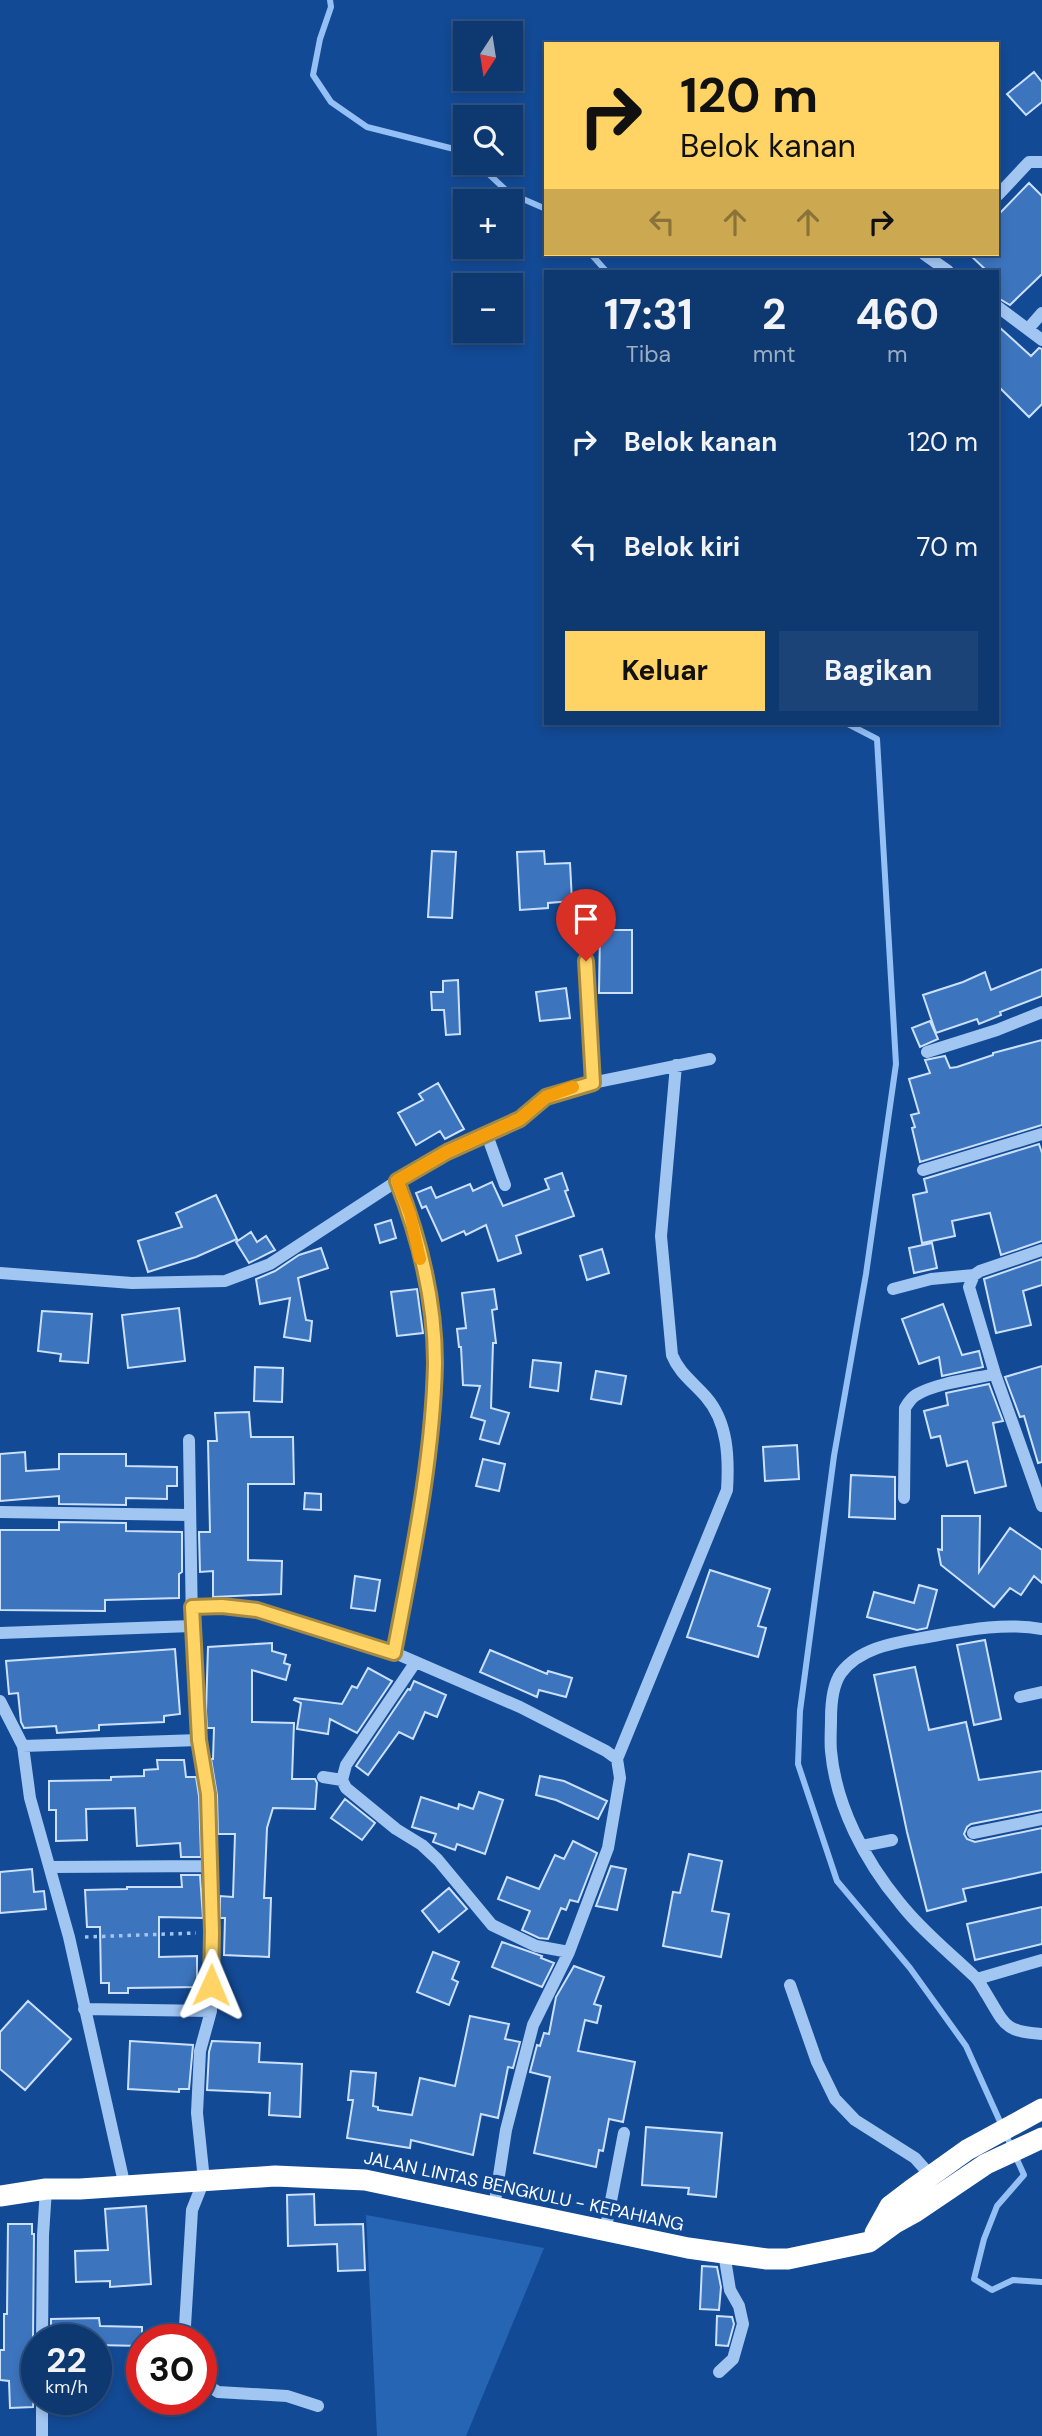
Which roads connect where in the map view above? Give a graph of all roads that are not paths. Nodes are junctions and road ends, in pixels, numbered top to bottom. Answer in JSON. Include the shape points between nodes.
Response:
{"nodes":[{"id":1,"x":1042,"y":162,"type":"edge"},
{"id":2,"x":999,"y":194,"type":"edge"},
{"id":3,"x":934,"y":256,"type":"edge"},
{"id":4,"x":947,"y":270,"type":"edge"},
{"id":5,"x":999,"y":308,"type":"edge"},
{"id":6,"x":1042,"y":313,"type":"edge"},
{"id":7,"x":1028,"y":328,"type":"junction"},
{"id":8,"x":1042,"y":340,"type":"edge"},
{"id":9,"x":586,"y":961,"type":"dead end"},
{"id":10,"x":1042,"y":1012,"type":"edge"},
{"id":11,"x":927,"y":1052,"type":"dead end"},
{"id":12,"x":710,"y":1059,"type":"dead end"},
{"id":13,"x":676,"y":1065,"type":"junction"},
{"id":14,"x":593,"y":1083,"type":"junction"},
{"id":15,"x":1042,"y":1134,"type":"edge"},
{"id":16,"x":487,"y":1135,"type":"junction"},
{"id":17,"x":923,"y":1170,"type":"dead end"},
{"id":18,"x":397,"y":1181,"type":"junction"},
{"id":19,"x":505,"y":1185,"type":"dead end"},
{"id":20,"x":1042,"y":1250,"type":"edge"},
{"id":21,"x":0,"y":1273,"type":"edge"},
{"id":22,"x":974,"y":1275,"type":"junction"},
{"id":23,"x":893,"y":1289,"type":"dead end"},
{"id":24,"x":995,"y":1374,"type":"junction"},
{"id":25,"x":189,"y":1440,"type":"dead end"},
{"id":26,"x":904,"y":1498,"type":"dead end"},
{"id":27,"x":1042,"y":1506,"type":"edge"},
{"id":28,"x":0,"y":1512,"type":"edge"},
{"id":29,"x":189,"y":1515,"type":"junction"},
{"id":30,"x":192,"y":1607,"type":"junction"},
{"id":31,"x":192,"y":1626,"type":"junction"},
{"id":32,"x":1042,"y":1629,"type":"edge"},
{"id":33,"x":0,"y":1633,"type":"edge"},
{"id":34,"x":394,"y":1653,"type":"junction"},
{"id":35,"x":415,"y":1663,"type":"junction"},
{"id":36,"x":1042,"y":1692,"type":"edge"},
{"id":37,"x":1020,"y":1697,"type":"dead end"},
{"id":38,"x":0,"y":1702,"type":"edge"},
{"id":39,"x":199,"y":1740,"type":"junction"},
{"id":40,"x":23,"y":1746,"type":"junction"},
{"id":41,"x":617,"y":1759,"type":"junction"},
{"id":42,"x":323,"y":1777,"type":"dead end"},
{"id":43,"x":342,"y":1780,"type":"junction"},
{"id":44,"x":1042,"y":1819,"type":"edge"},
{"id":45,"x":973,"y":1833,"type":"dead end"},
{"id":46,"x":892,"y":1840,"type":"dead end"},
{"id":47,"x":862,"y":1846,"type":"junction"},
{"id":48,"x":50,"y":1867,"type":"junction"},
{"id":49,"x":211,"y":1867,"type":"junction"},
{"id":50,"x":569,"y":1952,"type":"junction"},
{"id":51,"x":1042,"y":1960,"type":"edge"},
{"id":52,"x":977,"y":1979,"type":"junction"},
{"id":53,"x":790,"y":1985,"type":"dead end"},
{"id":54,"x":84,"y":2009,"type":"junction"},
{"id":55,"x":211,"y":2011,"type":"junction"},
{"id":56,"x":1042,"y":2035,"type":"edge"},
{"id":57,"x":1042,"y":2109,"type":"edge"},
{"id":58,"x":624,"y":2133,"type":"dead end"},
{"id":59,"x":1033,"y":2143,"type":"edge"},
{"id":60,"x":931,"y":2176,"type":"junction"},
{"id":61,"x":204,"y":2180,"type":"junction"},
{"id":62,"x":125,"y":2187,"type":"junction"},
{"id":63,"x":46,"y":2189,"type":"junction"},
{"id":64,"x":0,"y":2196,"type":"edge"},
{"id":65,"x":494,"y":2208,"type":"junction"},
{"id":66,"x":605,"y":2232,"type":"junction"},
{"id":67,"x":869,"y":2242,"type":"junction"},
{"id":68,"x":724,"y":2253,"type":"junction"},
{"id":69,"x":42,"y":2324,"type":"edge"},
{"id":70,"x":185,"y":2324,"type":"edge"},
{"id":71,"x":719,"y":2372,"type":"dead end"},
{"id":72,"x":217,"y":2391,"type":"edge"},
{"id":73,"x":318,"y":2406,"type":"dead end"},
{"id":74,"x":42,"y":2415,"type":"edge"},
{"id":75,"x":42,"y":2436,"type":"edge"}],
"edges":[{"from":1,"to":2,"type":"street","via":[[1029,162]]},
{"from":3,"to":4,"type":"street"},
{"from":5,"to":7,"type":"street"},
{"from":6,"to":7,"type":"street"},
{"from":7,"to":8,"type":"street"},
{"from":9,"to":14,"type":"street"},
{"from":10,"to":11,"type":"street"},
{"from":12,"to":13,"type":"street"},
{"from":13,"to":14,"type":"street"},
{"from":13,"to":41,"type":"street","via":[[661,1236],[672,1355],[718,1414],[729,1466],[727,1490]]},
{"from":14,"to":16,"type":"street","via":[[546,1097],[520,1119]]},
{"from":15,"to":17,"type":"street"},
{"from":16,"to":18,"type":"street"},
{"from":16,"to":19,"type":"street"},
{"from":18,"to":21,"type":"street","via":[[270,1264],[225,1281],[132,1283]]},
{"from":18,"to":34,"type":"street","via":[[410,1214],[427,1291],[435,1361],[428,1454]]},
{"from":20,"to":22,"type":"street"},
{"from":22,"to":23,"type":"street"},
{"from":22,"to":24,"type":"street","via":[[970,1296]]},
{"from":24,"to":26,"type":"street","via":[[909,1400],[905,1408]]},
{"from":24,"to":27,"type":"street"},
{"from":25,"to":29,"type":"street"},
{"from":28,"to":29,"type":"street"},
{"from":29,"to":30,"type":"street"},
{"from":30,"to":31,"type":"street"},
{"from":30,"to":34,"type":"street","via":[[257,1610]]},
{"from":31,"to":33,"type":"street"},
{"from":31,"to":39,"type":"street"},
{"from":32,"to":47,"type":"street","via":[[1004,1625],[894,1643],[860,1657],[840,1675],[831,1706],[831,1751],[842,1804]]},
{"from":34,"to":35,"type":"street"},
{"from":35,"to":41,"type":"street","via":[[520,1707]]},
{"from":35,"to":43,"type":"street","via":[[346,1765]]},
{"from":36,"to":37,"type":"street"},
{"from":38,"to":40,"type":"street"},
{"from":39,"to":40,"type":"street"},
{"from":39,"to":49,"type":"street","via":[[208,1794]]},
{"from":40,"to":48,"type":"street","via":[[30,1798]]},
{"from":41,"to":50,"type":"street","via":[[620,1778],[608,1848]]},
{"from":42,"to":43,"type":"street"},
{"from":43,"to":50,"type":"street","via":[[364,1804],[438,1860],[492,1925],[536,1946]]},
{"from":44,"to":45,"type":"street"},
{"from":46,"to":47,"type":"street"},
{"from":47,"to":52,"type":"street","via":[[899,1902]]},
{"from":48,"to":49,"type":"street"},
{"from":48,"to":54,"type":"street"},
{"from":49,"to":55,"type":"street"},
{"from":50,"to":65,"type":"street","via":[[533,2025],[506,2130]]},
{"from":51,"to":52,"type":"street"},
{"from":52,"to":56,"type":"street","via":[[1010,2029]]},
{"from":53,"to":60,"type":"street","via":[[835,2099],[855,2120],[915,2158]]},
{"from":54,"to":55,"type":"street"},
{"from":54,"to":62,"type":"street"},
{"from":55,"to":61,"type":"street","via":[[200,2051],[197,2113]]},
{"from":57,"to":60,"type":"highway","via":[[992,2135]]},
{"from":58,"to":66,"type":"street"},
{"from":59,"to":67,"type":"highway","name":"JALAN LINTAS BENGKULU - KEPAHIANG","via":[[986,2164]]},
{"from":60,"to":67,"type":"highway","via":[[890,2206]]},
{"from":61,"to":62,"type":"highway","name":"JALAN LINTAS BENGKULU - KEPAHIANG"},
{"from":61,"to":65,"type":"highway","name":"JALAN LINTAS BENGKULU - KEPAHIANG","via":[[275,2176],[365,2180]]},
{"from":61,"to":70,"type":"street","via":[[192,2210]]},
{"from":62,"to":63,"type":"highway","name":"JALAN LINTAS BENGKULU - KEPAHIANG"},
{"from":63,"to":64,"type":"highway","name":"JALAN LINTAS BENGKULU - KEPAHIANG"},
{"from":63,"to":69,"type":"street"},
{"from":65,"to":66,"type":"highway","name":"JALAN LINTAS BENGKULU - KEPAHIANG"},
{"from":66,"to":68,"type":"highway","name":"JALAN LINTAS BENGKULU - KEPAHIANG"},
{"from":67,"to":68,"type":"highway","name":"JALAN LINTAS BENGKULU - KEPAHIANG","via":[[788,2259]]},
{"from":68,"to":71,"type":"street","via":[[730,2290],[743,2324],[733,2359]]},
{"from":72,"to":73,"type":"street","via":[[287,2396]]},
{"from":74,"to":75,"type":"street"}]}
